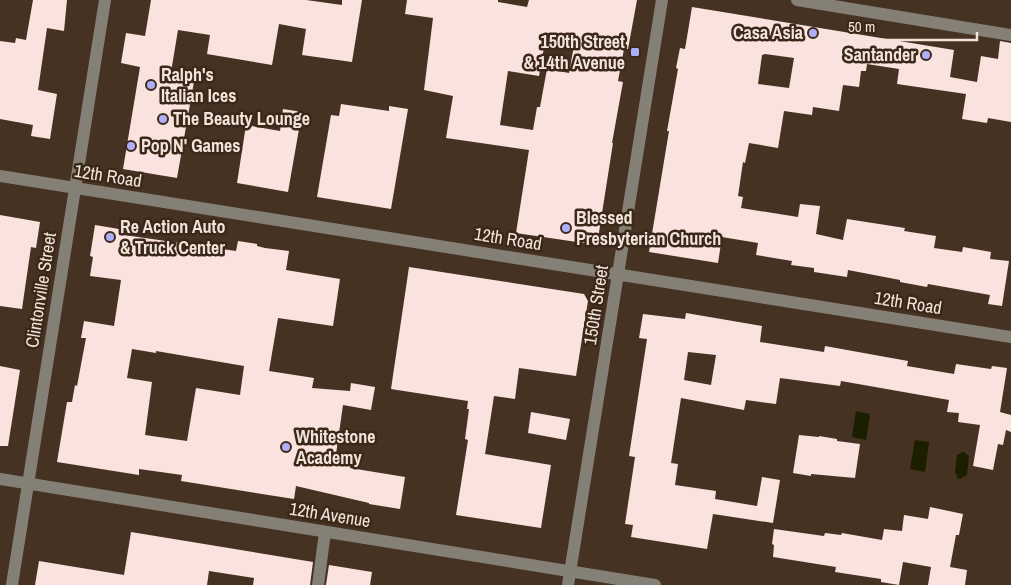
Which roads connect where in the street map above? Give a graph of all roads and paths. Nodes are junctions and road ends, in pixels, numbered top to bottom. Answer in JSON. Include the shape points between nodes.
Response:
{"nodes":[{"id":1,"x":106,"y":0,"type":"edge"},
{"id":2,"x":662,"y":0,"type":"edge"},
{"id":3,"x":797,"y":0,"type":"edge"},
{"id":4,"x":1011,"y":35,"type":"edge"},
{"id":5,"x":0,"y":176,"type":"edge"},
{"id":6,"x":75,"y":188,"type":"junction"},
{"id":7,"x":618,"y":274,"type":"junction"},
{"id":8,"x":1011,"y":337,"type":"edge"},
{"id":9,"x":0,"y":480,"type":"edge"},
{"id":10,"x":28,"y":484,"type":"junction"},
{"id":11,"x":325,"y":532,"type":"junction"},
{"id":12,"x":570,"y":571,"type":"junction"},
{"id":13,"x":12,"y":585,"type":"edge"},
{"id":14,"x":318,"y":585,"type":"edge"},
{"id":15,"x":568,"y":585,"type":"edge"},
{"id":16,"x":655,"y":585,"type":"edge"}],
"edges":[{"from":1,"to":6,"type":"street","name":"Clintonville Street"},
{"from":2,"to":7,"type":"street","name":"150th Street"},
{"from":3,"to":4,"type":"street"},
{"from":5,"to":6,"type":"street","name":"12th Road"},
{"from":6,"to":7,"type":"street","name":"12th Road"},
{"from":6,"to":10,"type":"street","name":"Clintonville Street"},
{"from":7,"to":8,"type":"street","name":"12th Road"},
{"from":7,"to":12,"type":"street","name":"150th Street"},
{"from":9,"to":10,"type":"street","name":"12th Avenue"},
{"from":10,"to":11,"type":"street","name":"12th Avenue"},
{"from":10,"to":13,"type":"street","name":"Clintonville Street"},
{"from":11,"to":12,"type":"street","name":"12th Avenue"},
{"from":11,"to":14,"type":"street"},
{"from":12,"to":15,"type":"street","name":"150th Street"},
{"from":12,"to":16,"type":"street","name":"12th Avenue"}]}
